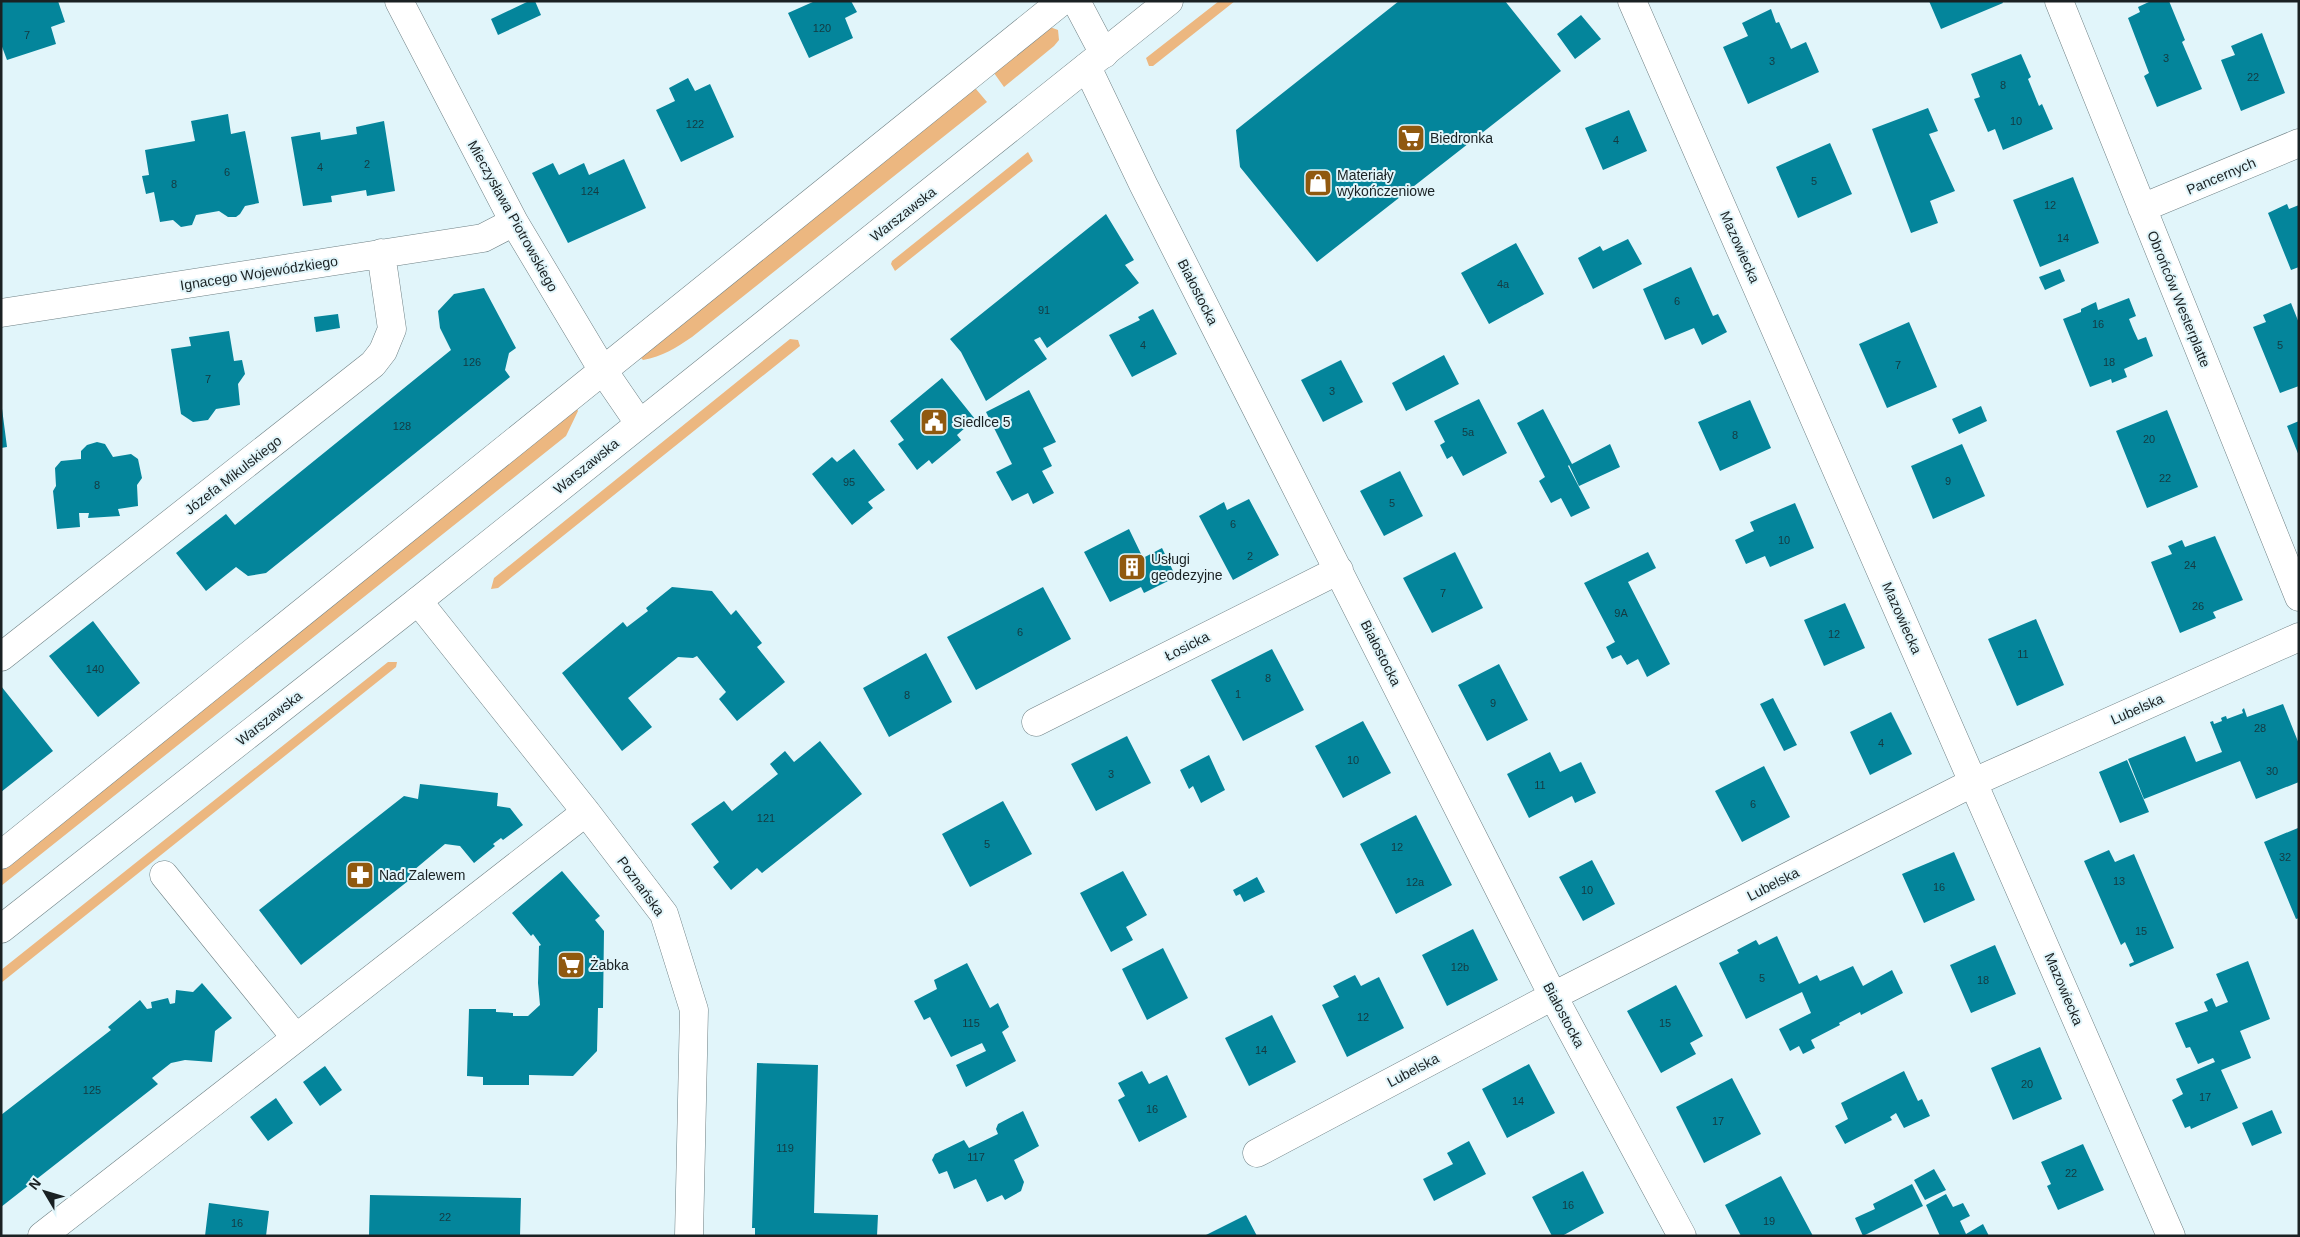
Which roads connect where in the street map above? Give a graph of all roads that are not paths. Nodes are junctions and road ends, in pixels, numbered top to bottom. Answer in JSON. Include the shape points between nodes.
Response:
{"nodes":[{"id":1,"x":399,"y":1,"type":"edge"},
{"id":2,"x":1062,"y":1,"type":"edge"},
{"id":3,"x":1076,"y":1,"type":"edge"},
{"id":4,"x":1169,"y":1,"type":"edge"},
{"id":5,"x":1632,"y":1,"type":"edge"},
{"id":6,"x":2059,"y":1,"type":"edge"},
{"id":7,"x":1095,"y":61,"type":"junction"},
{"id":8,"x":2299,"y":143,"type":"edge"},
{"id":9,"x":2142,"y":208,"type":"junction"},
{"id":10,"x":514,"y":222,"type":"junction"},
{"id":11,"x":381,"y":253,"type":"junction"},
{"id":12,"x":1,"y":314,"type":"edge"},
{"id":13,"x":602,"y":369,"type":"junction"},
{"id":14,"x":639,"y":423,"type":"junction"},
{"id":15,"x":1339,"y":570,"type":"junction"},
{"id":16,"x":2299,"y":597,"type":"edge"},
{"id":17,"x":418,"y":601,"type":"junction"},
{"id":18,"x":2299,"y":637,"type":"edge"},
{"id":19,"x":1,"y":658,"type":"edge"},
{"id":20,"x":1036,"y":722,"type":"dead end"},
{"id":21,"x":1974,"y":782,"type":"junction"},
{"id":22,"x":586,"y":812,"type":"junction"},
{"id":23,"x":1,"y":855,"type":"edge"},
{"id":24,"x":164,"y":875,"type":"dead end"},
{"id":25,"x":1,"y":929,"type":"edge"},
{"id":26,"x":1553,"y":996,"type":"junction"},
{"id":27,"x":296,"y":1038,"type":"junction"},
{"id":28,"x":1257,"y":1153,"type":"dead end"},
{"id":29,"x":42,"y":1236,"type":"edge"},
{"id":30,"x":689,"y":1236,"type":"edge"},
{"id":31,"x":1682,"y":1236,"type":"edge"},
{"id":32,"x":2171,"y":1236,"type":"edge"}],
"edges":[{"from":1,"to":10,"type":"street","name":"Mieczysława Piotrowskiego"},
{"from":2,"to":13,"type":"street"},
{"from":3,"to":7,"type":"street","name":"Białostocka"},
{"from":4,"to":7,"type":"street","name":"Warszawska"},
{"from":5,"to":21,"type":"street","name":"Mazowiecka"},
{"from":6,"to":9,"type":"street","name":"Obrońców Westerplatte"},
{"from":7,"to":14,"type":"street","name":"Warszawska"},
{"from":7,"to":15,"type":"street","name":"Białostocka","via":[[1143,184]]},
{"from":8,"to":9,"type":"street","name":"Pancernych"},
{"from":9,"to":16,"type":"street","name":"Obrońców Westerplatte"},
{"from":10,"to":11,"type":"street","name":"Ignacego Wojewódzkiego","via":[[483,238]]},
{"from":10,"to":13,"type":"street","name":"Mieczysława Piotrowskiego"},
{"from":11,"to":12,"type":"street","name":"Ignacego Wojewódzkiego"},
{"from":11,"to":19,"type":"street","name":"Józefa Mikulskiego","via":[[392,329],[383,352],[373,364]]},
{"from":13,"to":14,"type":"street","name":"Mieczysława Piotrowskiego"},
{"from":13,"to":23,"type":"street"},
{"from":14,"to":17,"type":"street","name":"Warszawska"},
{"from":15,"to":20,"type":"street","name":"Łosicka"},
{"from":15,"to":26,"type":"street","name":"Białostocka"},
{"from":17,"to":22,"type":"street","name":"Poznańska"},
{"from":17,"to":25,"type":"street","name":"Warszawska"},
{"from":18,"to":21,"type":"street","name":"Lubelska"},
{"from":21,"to":26,"type":"street","name":"Lubelska"},
{"from":21,"to":32,"type":"street","name":"Mazowiecka"},
{"from":22,"to":27,"type":"street"},
{"from":22,"to":30,"type":"street","name":"Poznańska","via":[[664,914],[694,1010]]},
{"from":24,"to":27,"type":"street"},
{"from":26,"to":28,"type":"street","name":"Lubelska"},
{"from":26,"to":31,"type":"street","name":"Białostocka"},
{"from":27,"to":29,"type":"street"}]}
